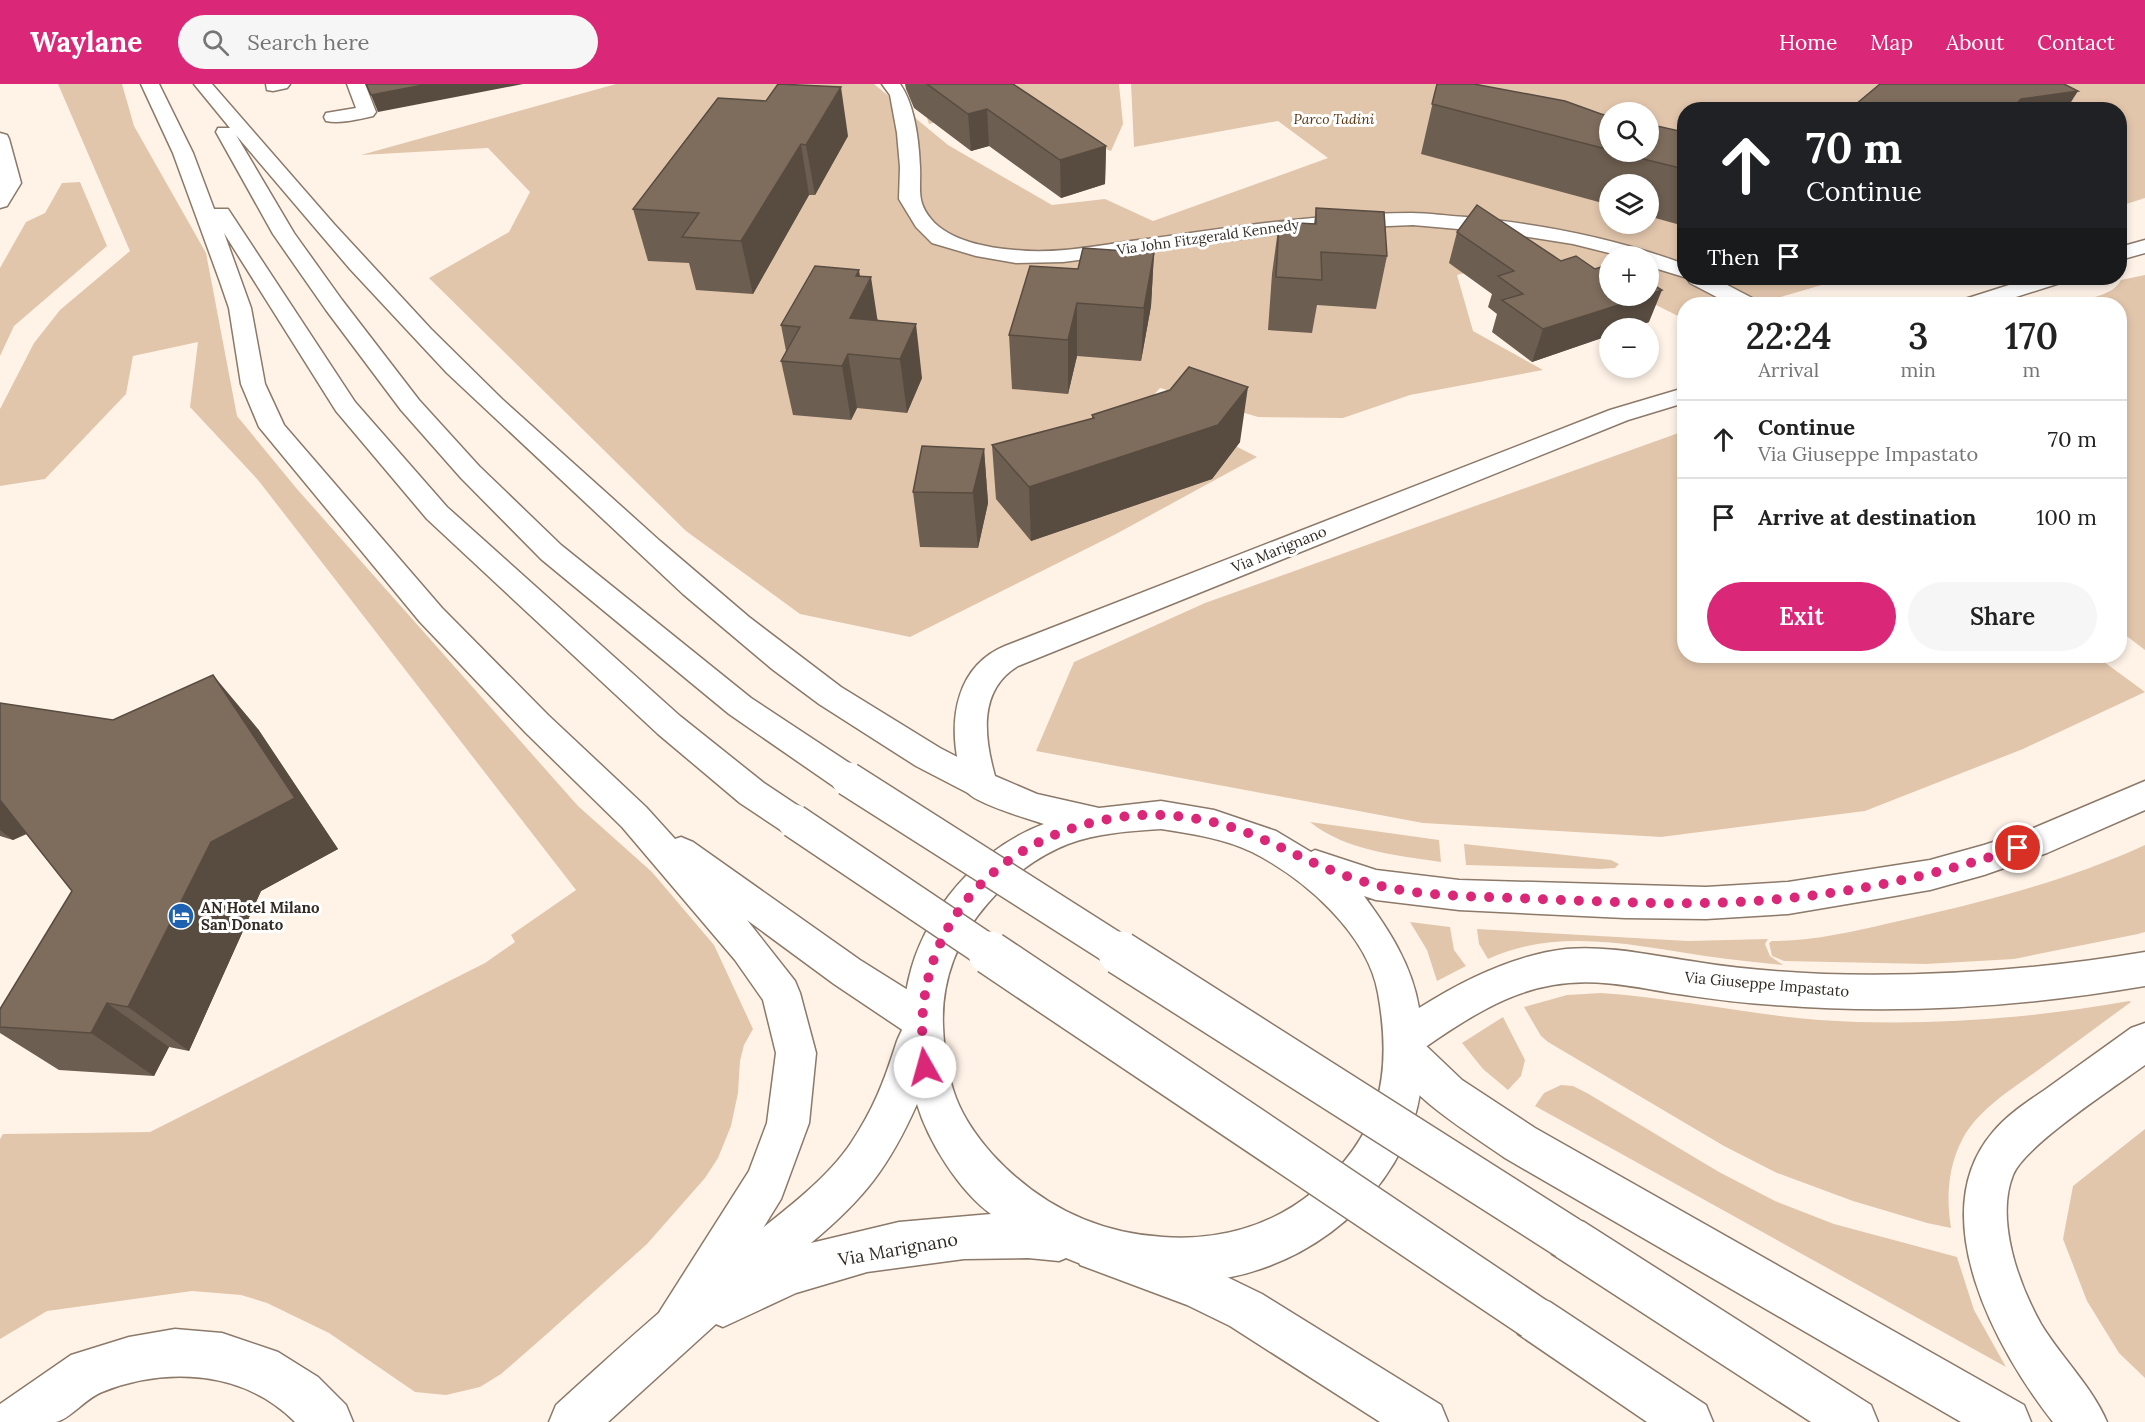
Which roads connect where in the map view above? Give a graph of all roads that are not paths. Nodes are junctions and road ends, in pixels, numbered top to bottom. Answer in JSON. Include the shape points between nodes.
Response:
{"nodes":[{"id":1,"x":150,"y":84,"type":"edge"},
{"id":2,"x":197,"y":84,"type":"edge"},
{"id":3,"x":203,"y":84,"type":"edge"},
{"id":4,"x":356,"y":84,"type":"edge"},
{"id":5,"x":891,"y":84,"type":"edge"},
{"id":6,"x":333,"y":117,"type":"dead end"},
{"id":7,"x":0,"y":139,"type":"edge"},
{"id":8,"x":183,"y":153,"type":"junction"},
{"id":9,"x":0,"y":202,"type":"edge"},
{"id":10,"x":1605,"y":246,"type":"edge"},
{"id":11,"x":2145,"y":246,"type":"edge"},
{"id":12,"x":2127,"y":252,"type":"edge"},
{"id":13,"x":1659,"y":262,"type":"edge"},
{"id":14,"x":1677,"y":268,"type":"edge"},
{"id":15,"x":1711,"y":285,"type":"edge"},
{"id":16,"x":2031,"y":285,"type":"edge"},
{"id":17,"x":1733,"y":297,"type":"edge"},
{"id":18,"x":1994,"y":297,"type":"edge"},
{"id":19,"x":1677,"y":397,"type":"edge"},
{"id":20,"x":980,"y":784,"type":"junction"},
{"id":21,"x":2145,"y":795,"type":"edge"},
{"id":22,"x":634,"y":817,"type":"junction"},
{"id":23,"x":1102,"y":820,"type":"junction"},
{"id":24,"x":1290,"y":854,"type":"junction"},
{"id":25,"x":2145,"y":969,"type":"edge"},
{"id":26,"x":921,"y":1020,"type":"junction"},
{"id":27,"x":2145,"y":1041,"type":"edge"},
{"id":28,"x":1406,"y":1046,"type":"junction"},
{"id":29,"x":1096,"y":1249,"type":"junction"},
{"id":30,"x":676,"y":1327,"type":"junction"},
{"id":31,"x":15,"y":1422,"type":"edge"},
{"id":32,"x":329,"y":1422,"type":"edge"},
{"id":33,"x":573,"y":1422,"type":"edge"},
{"id":34,"x":1424,"y":1422,"type":"edge"},
{"id":35,"x":1689,"y":1422,"type":"edge"},
{"id":36,"x":1854,"y":1422,"type":"edge"},
{"id":37,"x":2007,"y":1422,"type":"edge"},
{"id":38,"x":2083,"y":1422,"type":"edge"}],
"edges":[{"from":1,"to":8,"type":"main road"},
{"from":2,"to":36,"type":"main road","bridge":true,"via":[[284,234],[410,405],[470,472],[560,560],[740,706],[848,779]]},
{"from":3,"to":20,"type":"main road","via":[[398,308],[666,563],[834,699],[934,762]]},
{"from":4,"to":6,"type":"main road","via":[[367,112]]},
{"from":5,"to":10,"type":"main road","name":"Via John Fitzgerald Kennedy","via":[[899,95],[906,133],[909,199],[923,223],[940,238],[976,250],[1016,257],[1063,256],[1316,223],[1413,219],[1503,227]]},
{"from":7,"to":9,"type":"main road","via":[[11,183]]},
{"from":8,"to":22,"type":"main road","via":[[240,308],[253,384],[272,427],[431,615]]},
{"from":8,"to":35,"type":"main road","bridge":true,"via":[[345,406],[438,513],[669,725],[752,793]]},
{"from":11,"to":12,"type":"main road"},
{"from":13,"to":14,"type":"main road"},
{"from":15,"to":17,"type":"main road"},
{"from":16,"to":18,"type":"main road"},
{"from":19,"to":20,"type":"main road","name":"Via Marignano","via":[[1619,415],[1006,658],[988,673],[971,711],[969,741]]},
{"from":20,"to":23,"type":"main road","via":[[1045,811]]},
{"from":21,"to":24,"type":"main road","via":[[2035,843],[1984,860],[1930,875],[1788,898],[1625,903],[1459,895],[1376,885]]},
{"from":22,"to":26,"type":"main road","via":[[847,972]]},
{"from":22,"to":30,"type":"main road","via":[[748,948],[781,993],[796,1053],[788,1123],[766,1184]]},
{"from":23,"to":24,"type":"main road","via":[[1147,815],[1203,820],[1255,836]]},
{"from":23,"to":26,"type":"main road","via":[[1055,834],[1020,852],[969,896],[937,947],[924,990]]},
{"from":24,"to":28,"type":"main road","via":[[1343,897],[1378,944],[1400,998]]},
{"from":25,"to":28,"type":"main road","name":"Via Giuseppe Impastato","via":[[2023,987],[1870,992],[1765,987],[1615,967],[1568,966],[1537,971],[1494,986],[1436,1018]]},
{"from":26,"to":29,"type":"main road","via":[[929,1085],[942,1119],[973,1167],[1030,1218]]},
{"from":26,"to":30,"type":"main road","name":"Via Marignano","via":[[897,1104],[864,1161],[822,1206]]},
{"from":27,"to":38,"type":"main road","via":[[2015,1138],[1998,1160],[1987,1191],[1988,1251],[2002,1293],[2046,1374]]},
{"from":28,"to":29,"type":"main road","via":[[1399,1101],[1378,1152],[1345,1194],[1307,1224],[1252,1249],[1196,1260],[1148,1259]]},
{"from":28,"to":37,"type":"main road","via":[[1448,1094],[1505,1134]]},
{"from":29,"to":30,"type":"main road","name":"Via Marignano","via":[[1033,1236],[984,1235],[863,1251],[806,1267]]},
{"from":29,"to":34,"type":"main road","via":[[1198,1286],[1246,1310]]},
{"from":30,"to":33,"type":"main road","name":"Via Marignano"},
{"from":31,"to":32,"type":"main road","via":[[88,1372],[175,1352],[222,1356],[261,1369],[301,1394]]}]}
